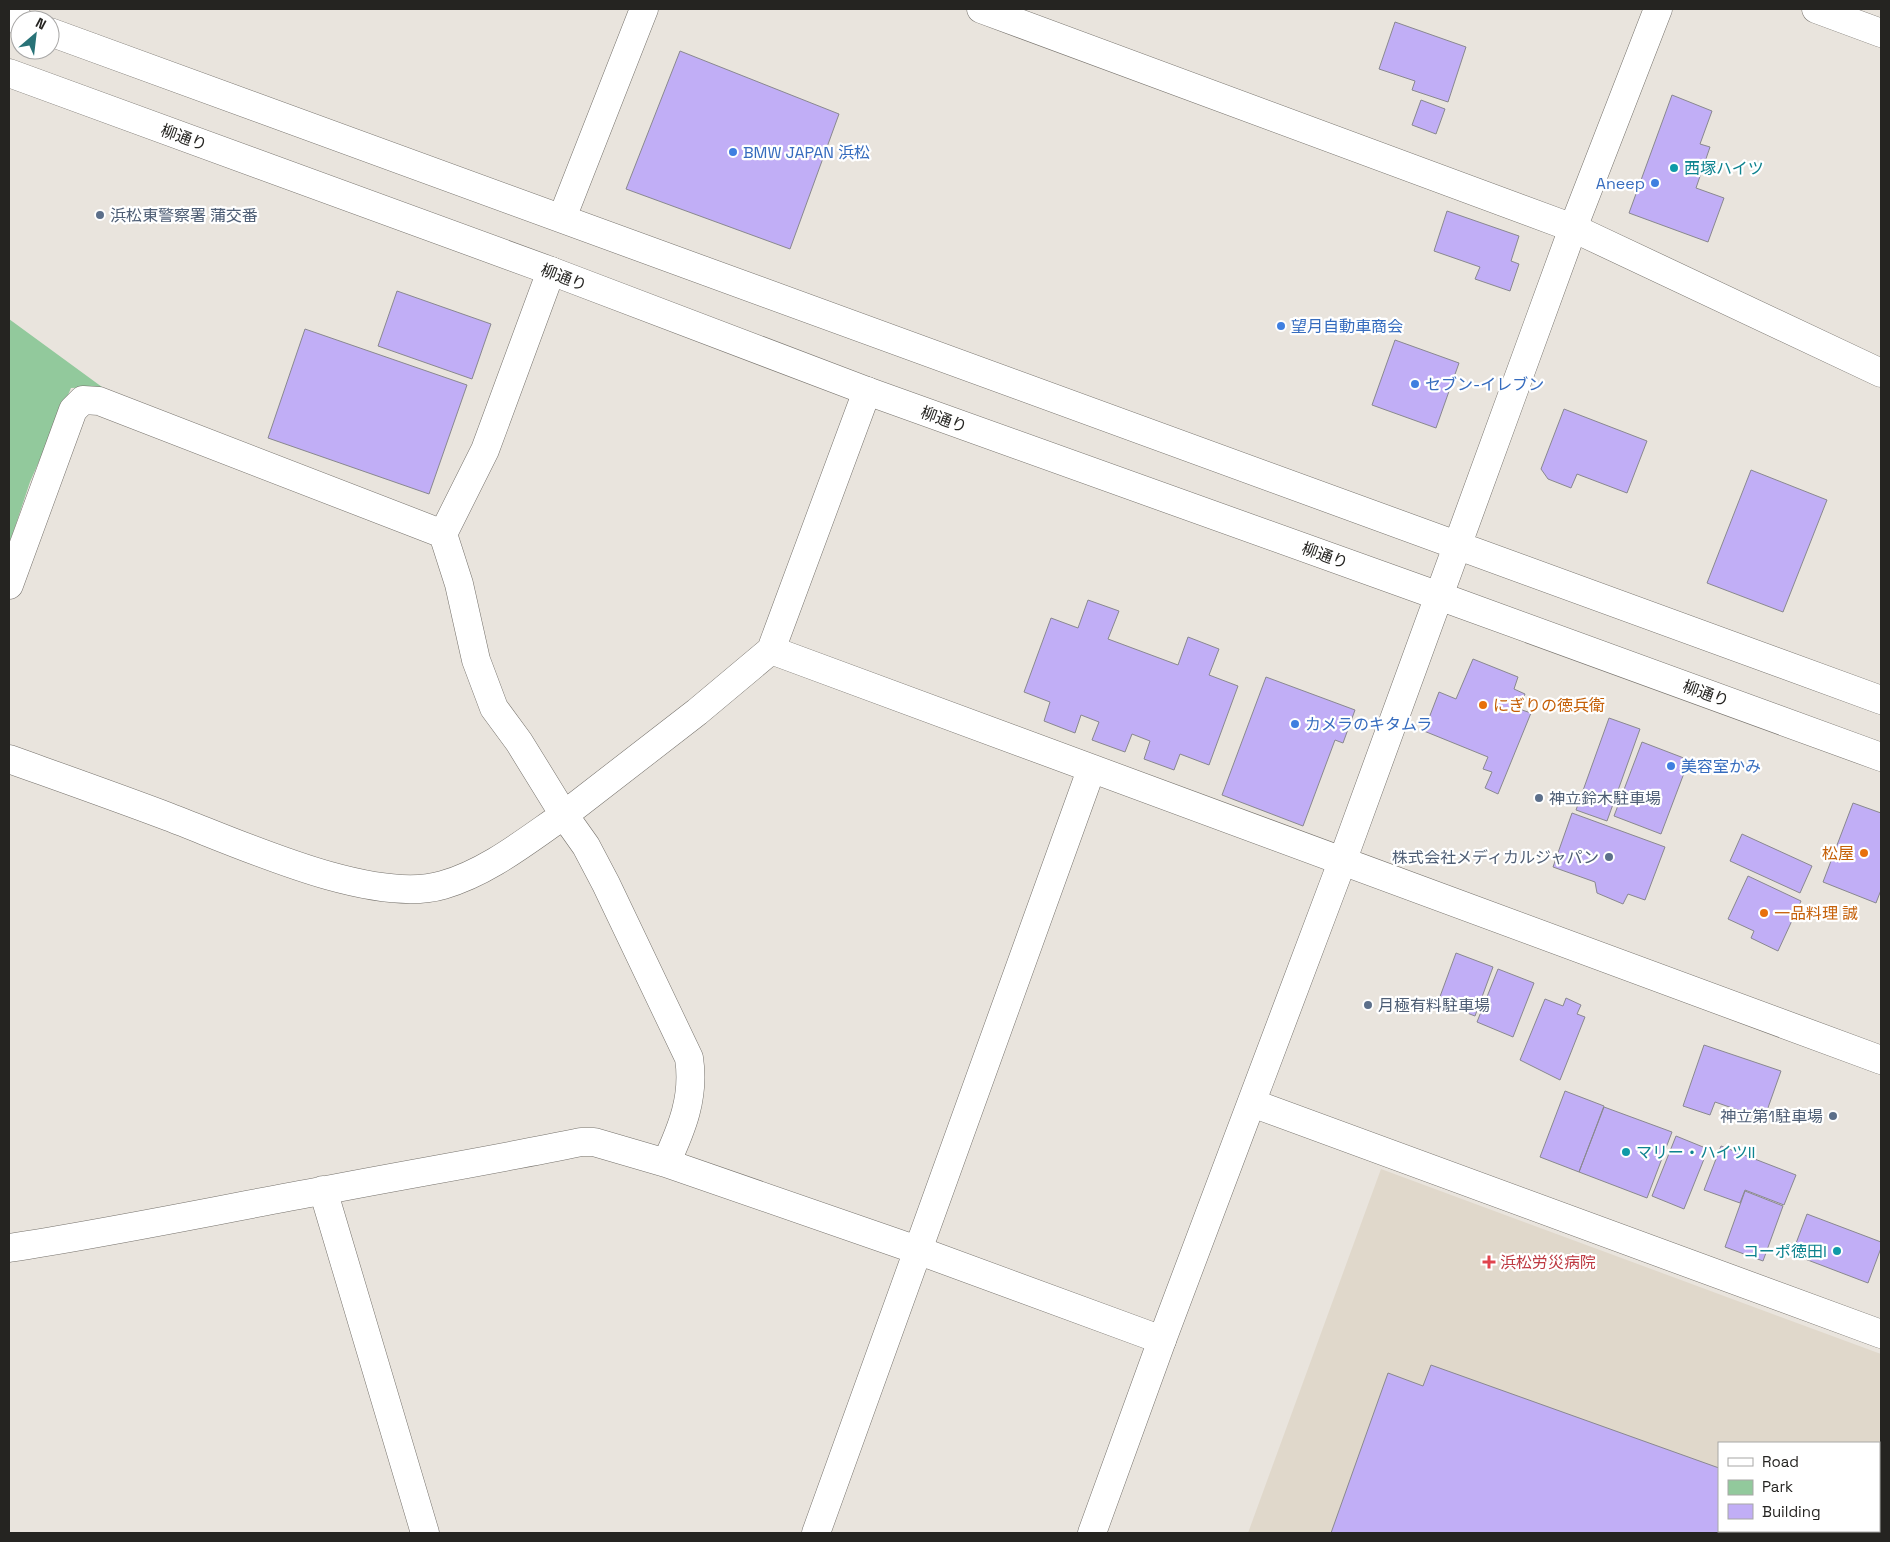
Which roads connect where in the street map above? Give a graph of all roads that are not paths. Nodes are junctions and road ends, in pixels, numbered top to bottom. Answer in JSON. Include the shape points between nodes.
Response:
{"nodes":[{"id":1,"x":644,"y":9,"type":"edge"},
{"id":2,"x":981,"y":9,"type":"edge"},
{"id":3,"x":1658,"y":9,"type":"edge"},
{"id":4,"x":1816,"y":9,"type":"edge"},
{"id":5,"x":1881,"y":33,"type":"edge"},
{"id":6,"x":60,"y":36,"type":"edge"},
{"id":7,"x":9,"y":73,"type":"edge"},
{"id":8,"x":562,"y":218,"type":"junction"},
{"id":9,"x":1573,"y":228,"type":"junction"},
{"id":10,"x":551,"y":271,"type":"junction"},
{"id":11,"x":1881,"y":373,"type":"edge"},
{"id":12,"x":867,"y":391,"type":"junction"},
{"id":13,"x":443,"y":534,"type":"junction"},
{"id":14,"x":1456,"y":544,"type":"junction"},
{"id":15,"x":9,"y":585,"type":"edge"},
{"id":16,"x":1439,"y":596,"type":"junction"},
{"id":17,"x":771,"y":650,"type":"junction"},
{"id":18,"x":1881,"y":700,"type":"edge"},
{"id":19,"x":1881,"y":757,"type":"edge"},
{"id":20,"x":9,"y":759,"type":"edge"},
{"id":21,"x":1091,"y":770,"type":"junction"},
{"id":22,"x":564,"y":815,"type":"junction"},
{"id":23,"x":1342,"y":862,"type":"junction"},
{"id":24,"x":1881,"y":1060,"type":"edge"},
{"id":25,"x":1252,"y":1103,"type":"junction"},
{"id":26,"x":666,"y":1163,"type":"junction"},
{"id":27,"x":323,"y":1190,"type":"junction"},
{"id":28,"x":9,"y":1248,"type":"edge"},
{"id":29,"x":917,"y":1250,"type":"junction"},
{"id":30,"x":1881,"y":1332,"type":"edge"},
{"id":31,"x":1162,"y":1340,"type":"junction"},
{"id":32,"x":425,"y":1533,"type":"edge"},
{"id":33,"x":816,"y":1533,"type":"edge"},
{"id":34,"x":1092,"y":1533,"type":"edge"}],
"edges":[{"from":1,"to":8,"type":"street"},
{"from":2,"to":9,"type":"street"},
{"from":3,"to":9,"type":"street"},
{"from":4,"to":5,"type":"street"},
{"from":6,"to":8,"type":"street"},
{"from":7,"to":10,"type":"street","name":"柳通り"},
{"from":8,"to":14,"type":"street"},
{"from":9,"to":11,"type":"street"},
{"from":9,"to":14,"type":"street"},
{"from":10,"to":12,"type":"street","name":"柳通り"},
{"from":10,"to":13,"type":"street","via":[[485,450]]},
{"from":12,"to":16,"type":"street","name":"柳通り"},
{"from":12,"to":17,"type":"street"},
{"from":13,"to":15,"type":"street","via":[[99,401],[84,400],[73,410]]},
{"from":13,"to":22,"type":"street","via":[[459,584],[476,660],[494,708]]},
{"from":14,"to":16,"type":"street"},
{"from":14,"to":18,"type":"street"},
{"from":16,"to":19,"type":"street","name":"柳通り"},
{"from":16,"to":23,"type":"street"},
{"from":17,"to":21,"type":"street"},
{"from":17,"to":22,"type":"street"},
{"from":20,"to":22,"type":"street","via":[[319,872],[366,885],[401,890],[443,885],[490,865]]},
{"from":21,"to":23,"type":"street"},
{"from":21,"to":29,"type":"street"},
{"from":22,"to":26,"type":"street","via":[[594,861],[689,1058],[692,1078],[690,1101]]},
{"from":23,"to":24,"type":"street"},
{"from":23,"to":25,"type":"street"},
{"from":25,"to":30,"type":"street"},
{"from":25,"to":31,"type":"street"},
{"from":26,"to":27,"type":"street","via":[[594,1142],[581,1142],[477,1164]]},
{"from":26,"to":29,"type":"street"},
{"from":27,"to":28,"type":"street"},
{"from":27,"to":32,"type":"street"},
{"from":29,"to":31,"type":"street"},
{"from":29,"to":33,"type":"street"},
{"from":31,"to":34,"type":"street"}]}
